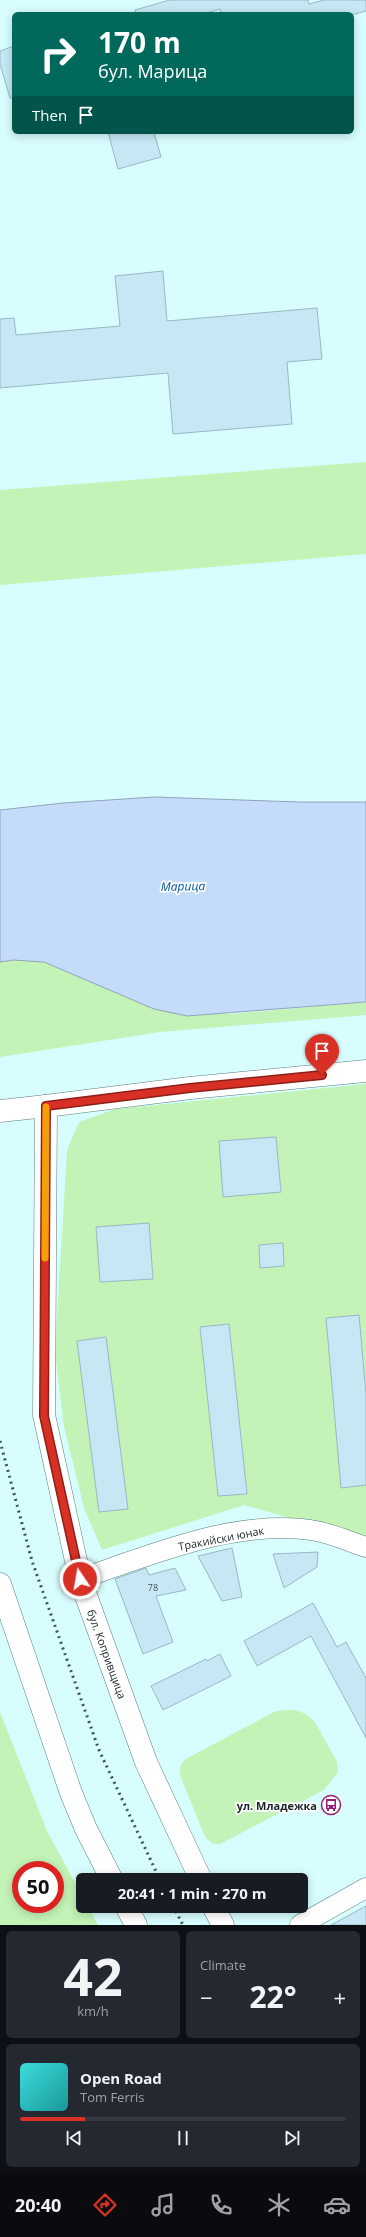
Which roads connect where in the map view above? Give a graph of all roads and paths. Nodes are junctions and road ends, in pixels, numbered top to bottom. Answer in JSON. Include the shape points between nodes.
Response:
{"nodes":[{"id":1,"x":366,"y":1071,"type":"edge"},
{"id":2,"x":46,"y":1106,"type":"junction"},
{"id":3,"x":0,"y":1111,"type":"edge"},
{"id":4,"x":366,"y":1547,"type":"edge"},
{"id":5,"x":80,"y":1579,"type":"junction"},
{"id":6,"x":0,"y":1584,"type":"edge"},
{"id":7,"x":108,"y":1873,"type":"edge"},
{"id":8,"x":198,"y":1873,"type":"edge"},
{"id":9,"x":364,"y":1892,"type":"edge"},
{"id":10,"x":130,"y":1913,"type":"edge"},
{"id":11,"x":217,"y":1913,"type":"edge"},
{"id":12,"x":136,"y":1925,"type":"edge"},
{"id":13,"x":223,"y":1925,"type":"edge"},
{"id":14,"x":300,"y":1925,"type":"edge"}],
"edges":[{"from":1,"to":2,"type":"main road","via":[[190,1088]]},
{"from":2,"to":3,"type":"main road"},
{"from":2,"to":5,"type":"main road","name":"бул. Копривщица","via":[[44,1416]]},
{"from":4,"to":5,"type":"street","name":"Тракийски юнак","via":[[317,1531],[267,1528],[187,1542]]},
{"from":5,"to":8,"type":"main road","name":"бул. Копривщица","via":[[146,1762]]},
{"from":6,"to":7,"type":"main road","via":[[71,1793]]},
{"from":9,"to":14,"type":"street"},
{"from":10,"to":12,"type":"main road"},
{"from":11,"to":13,"type":"main road"}]}
